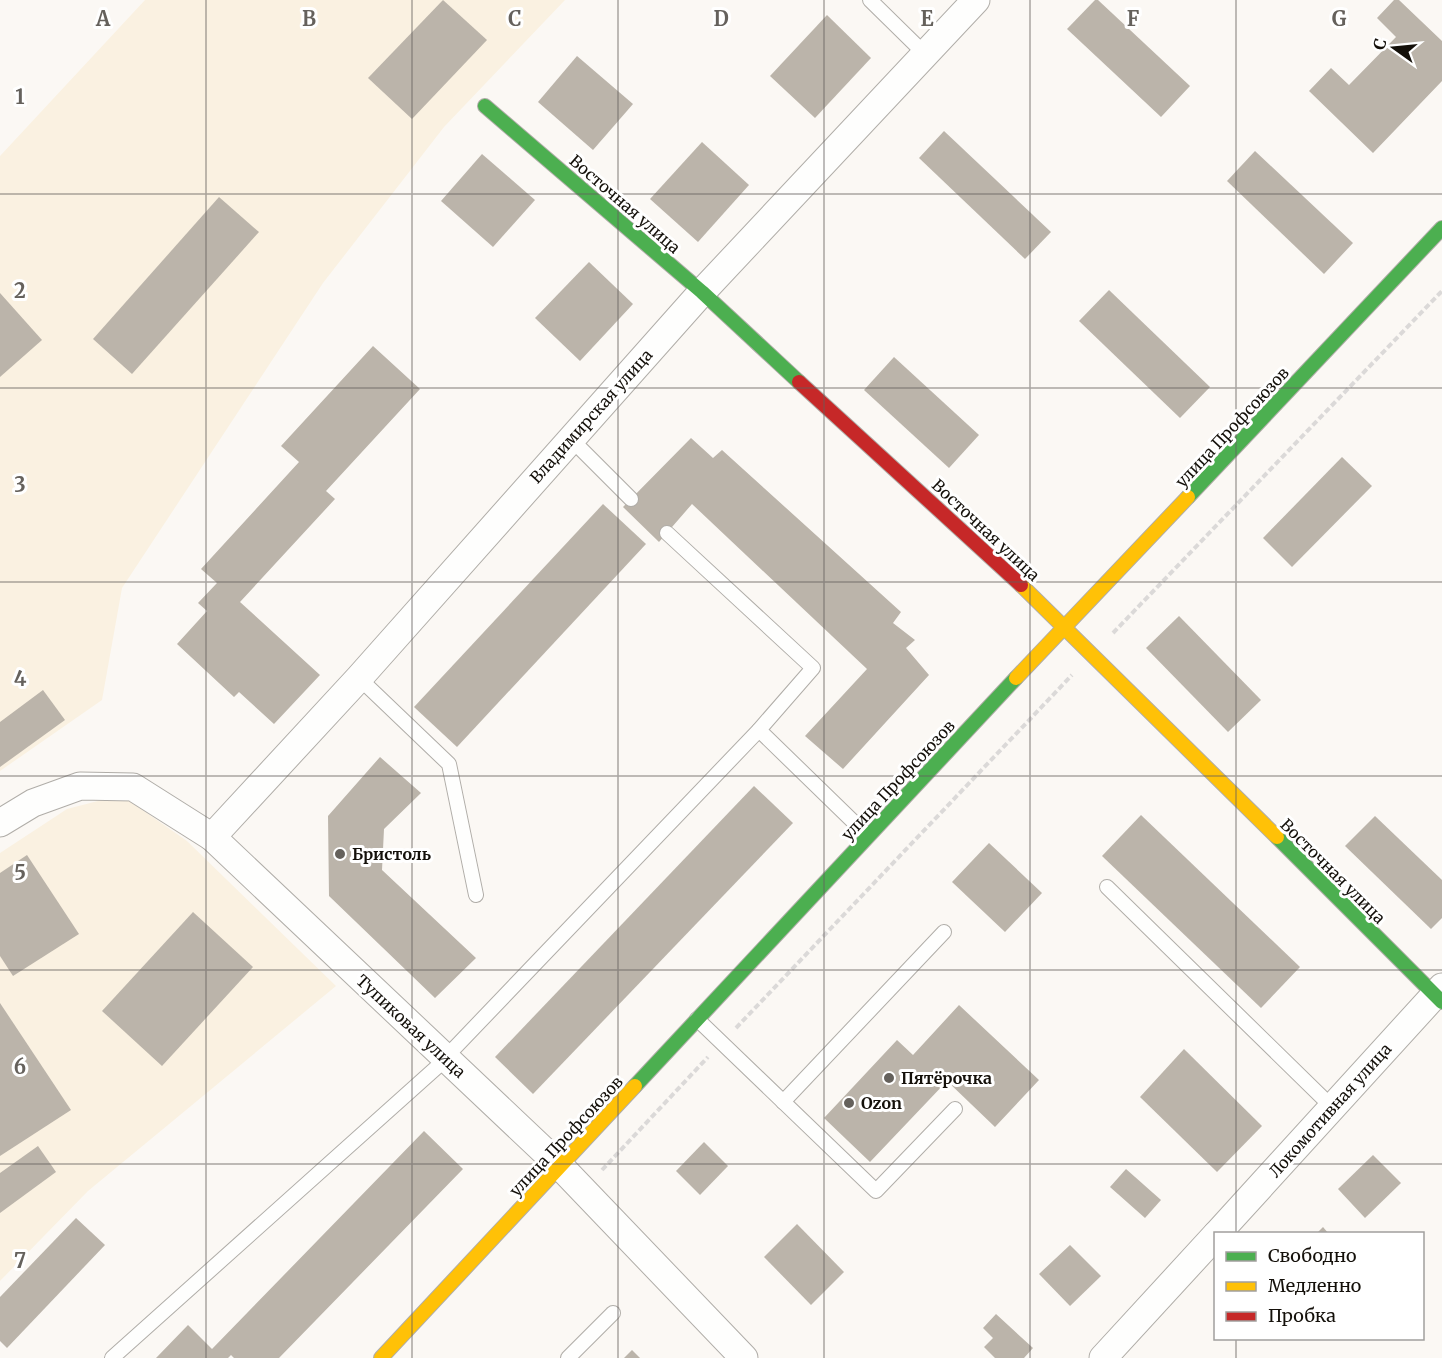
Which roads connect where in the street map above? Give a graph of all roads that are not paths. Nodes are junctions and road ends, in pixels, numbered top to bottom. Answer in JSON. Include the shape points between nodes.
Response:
{"nodes":[{"id":1,"x":870,"y":0,"type":"edge"},
{"id":2,"x":976,"y":0,"type":"edge"},
{"id":3,"x":926,"y":55,"type":"junction"},
{"id":4,"x":485,"y":106,"type":"dead end"},
{"id":5,"x":1442,"y":228,"type":"edge"},
{"id":6,"x":702,"y":292,"type":"junction"},
{"id":7,"x":571,"y":438,"type":"junction"},
{"id":8,"x":630,"y":500,"type":"dead end"},
{"id":9,"x":667,"y":533,"type":"dead end"},
{"id":10,"x":1066,"y":627,"type":"junction"},
{"id":11,"x":359,"y":678,"type":"junction"},
{"id":12,"x":759,"y":730,"type":"junction"},
{"id":13,"x":0,"y":822,"type":"edge"},
{"id":14,"x":868,"y":835,"type":"junction"},
{"id":15,"x":212,"y":837,"type":"junction"},
{"id":16,"x":1107,"y":887,"type":"dead end"},
{"id":17,"x":476,"y":895,"type":"dead end"},
{"id":18,"x":944,"y":932,"type":"dead end"},
{"id":19,"x":1440,"y":994,"type":"edge"},
{"id":20,"x":697,"y":1019,"type":"junction"},
{"id":21,"x":446,"y":1059,"type":"junction"},
{"id":22,"x":783,"y":1102,"type":"junction"},
{"id":23,"x":1332,"y":1107,"type":"junction"},
{"id":24,"x":955,"y":1109,"type":"dead end"},
{"id":25,"x":560,"y":1166,"type":"junction"},
{"id":26,"x":1218,"y":1232,"type":"edge"},
{"id":27,"x":1214,"y":1236,"type":"edge"},
{"id":28,"x":613,"y":1313,"type":"dead end"},
{"id":29,"x":112,"y":1358,"type":"edge"},
{"id":30,"x":381,"y":1358,"type":"edge"},
{"id":31,"x":568,"y":1358,"type":"edge"},
{"id":32,"x":744,"y":1358,"type":"edge"},
{"id":33,"x":1103,"y":1358,"type":"edge"}],
"edges":[{"from":1,"to":3,"type":"lane"},
{"from":2,"to":3,"type":"street","name":"Владимирская улица"},
{"from":3,"to":6,"type":"street","name":"Владимирская улица"},
{"from":4,"to":6,"type":"main road","name":"Восточная улица"},
{"from":5,"to":10,"type":"main road","name":"улица Профсоюзов"},
{"from":6,"to":7,"type":"street","name":"Владимирская улица"},
{"from":6,"to":10,"type":"main road","name":"Восточная улица"},
{"from":7,"to":8,"type":"lane"},
{"from":7,"to":11,"type":"street","name":"Владимирская улица"},
{"from":9,"to":12,"type":"lane","via":[[813,668]]},
{"from":10,"to":14,"type":"main road","name":"улица Профсоюзов"},
{"from":10,"to":19,"type":"main road","name":"Восточная улица"},
{"from":11,"to":15,"type":"street","name":"Владимирская улица"},
{"from":11,"to":17,"type":"lane","via":[[449,764]]},
{"from":12,"to":14,"type":"lane"},
{"from":12,"to":21,"type":"lane"},
{"from":13,"to":15,"type":"street","name":"Тупиковая улица","via":[[33,803],[80,786],[133,787]]},
{"from":14,"to":20,"type":"main road","name":"улица Профсоюзов"},
{"from":15,"to":21,"type":"street","name":"Тупиковая улица"},
{"from":16,"to":23,"type":"lane"},
{"from":18,"to":22,"type":"lane"},
{"from":19,"to":23,"type":"street","name":"Локомотивная улица"},
{"from":20,"to":22,"type":"lane"},
{"from":20,"to":25,"type":"main road","name":"улица Профсоюзов"},
{"from":21,"to":25,"type":"street","name":"Тупиковая улица"},
{"from":21,"to":29,"type":"lane"},
{"from":22,"to":24,"type":"lane","via":[[876,1191]]},
{"from":23,"to":26,"type":"street","name":"Локомотивная улица"},
{"from":25,"to":30,"type":"main road","name":"улица Профсоюзов"},
{"from":25,"to":32,"type":"street","name":"Тупиковая улица"},
{"from":27,"to":33,"type":"street","name":"Локомотивная улица"},
{"from":28,"to":31,"type":"lane"}]}
